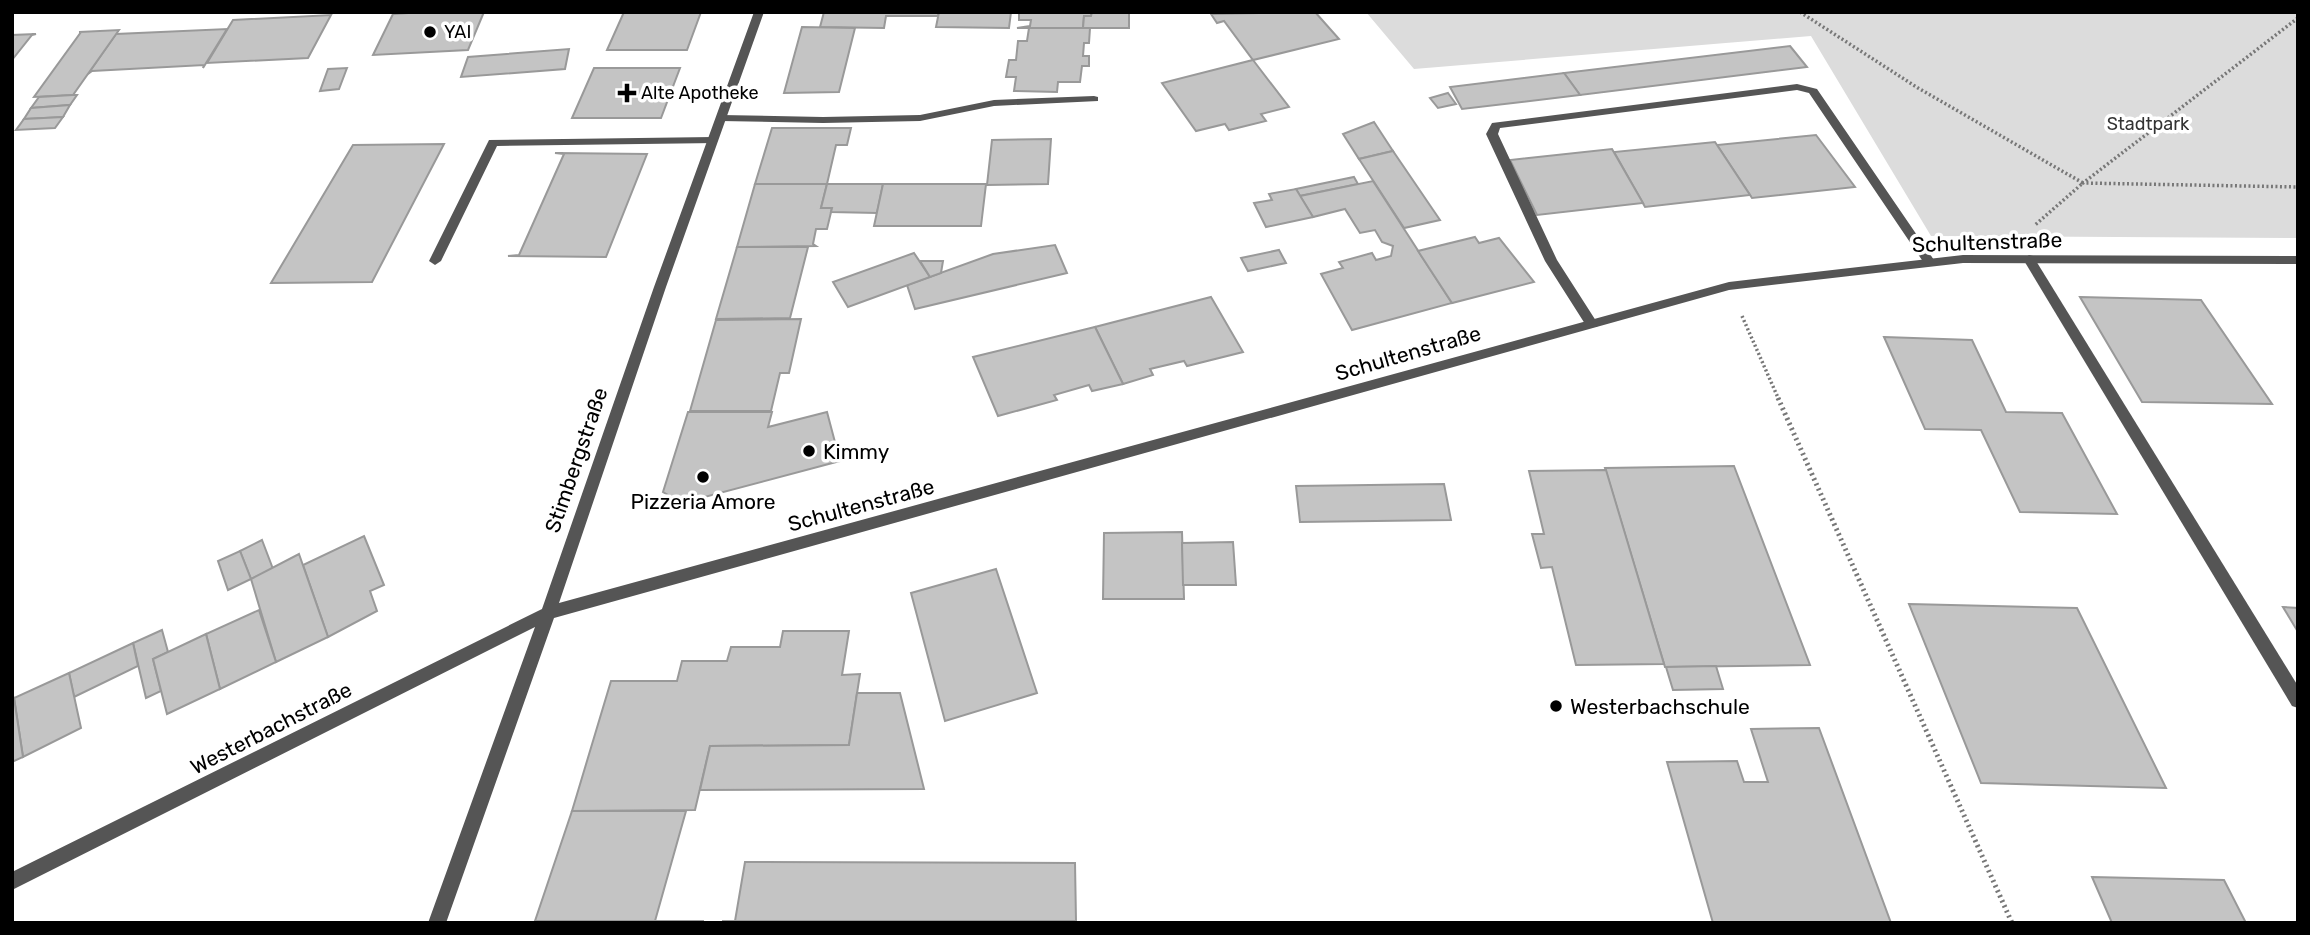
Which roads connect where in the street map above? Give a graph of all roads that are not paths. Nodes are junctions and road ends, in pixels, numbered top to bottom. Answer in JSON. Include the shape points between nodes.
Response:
{"nodes":[{"id":1,"x":760,"y":12,"type":"edge"},
{"id":2,"x":1094,"y":99,"type":"dead end"},
{"id":3,"x":721,"y":117,"type":"junction"},
{"id":4,"x":713,"y":141,"type":"junction"},
{"id":5,"x":2029,"y":259,"type":"junction"},
{"id":6,"x":2298,"y":260,"type":"edge"},
{"id":7,"x":435,"y":261,"type":"dead end"},
{"id":8,"x":1930,"y":263,"type":"junction"},
{"id":9,"x":1592,"y":324,"type":"junction"},
{"id":10,"x":548,"y":613,"type":"junction"},
{"id":11,"x":2298,"y":701,"type":"edge"},
{"id":12,"x":12,"y":881,"type":"edge"},
{"id":13,"x":437,"y":923,"type":"edge"}],
"edges":[{"from":1,"to":3,"type":"street","name":"Stimbergstraße"},
{"from":2,"to":3,"type":"street","via":[[994,103],[920,118]]},
{"from":3,"to":4,"type":"street","name":"Stimbergstraße"},
{"from":4,"to":7,"type":"street","via":[[493,142]]},
{"from":4,"to":10,"type":"street","name":"Stimbergstraße"},
{"from":5,"to":6,"type":"street","name":"Schultenstraße"},
{"from":5,"to":8,"type":"street","name":"Schultenstraße"},
{"from":5,"to":11,"type":"street"},
{"from":8,"to":9,"type":"street","name":"Schultenstraße","via":[[1729,286]]},
{"from":8,"to":9,"type":"street","via":[[1813,92],[1797,87],[1496,125],[1492,134],[1550,261]]},
{"from":9,"to":10,"type":"street","name":"Schultenstraße"},
{"from":10,"to":12,"type":"street","name":"Westerbachstraße"},
{"from":10,"to":13,"type":"street","name":"Stimbergstraße"}]}
